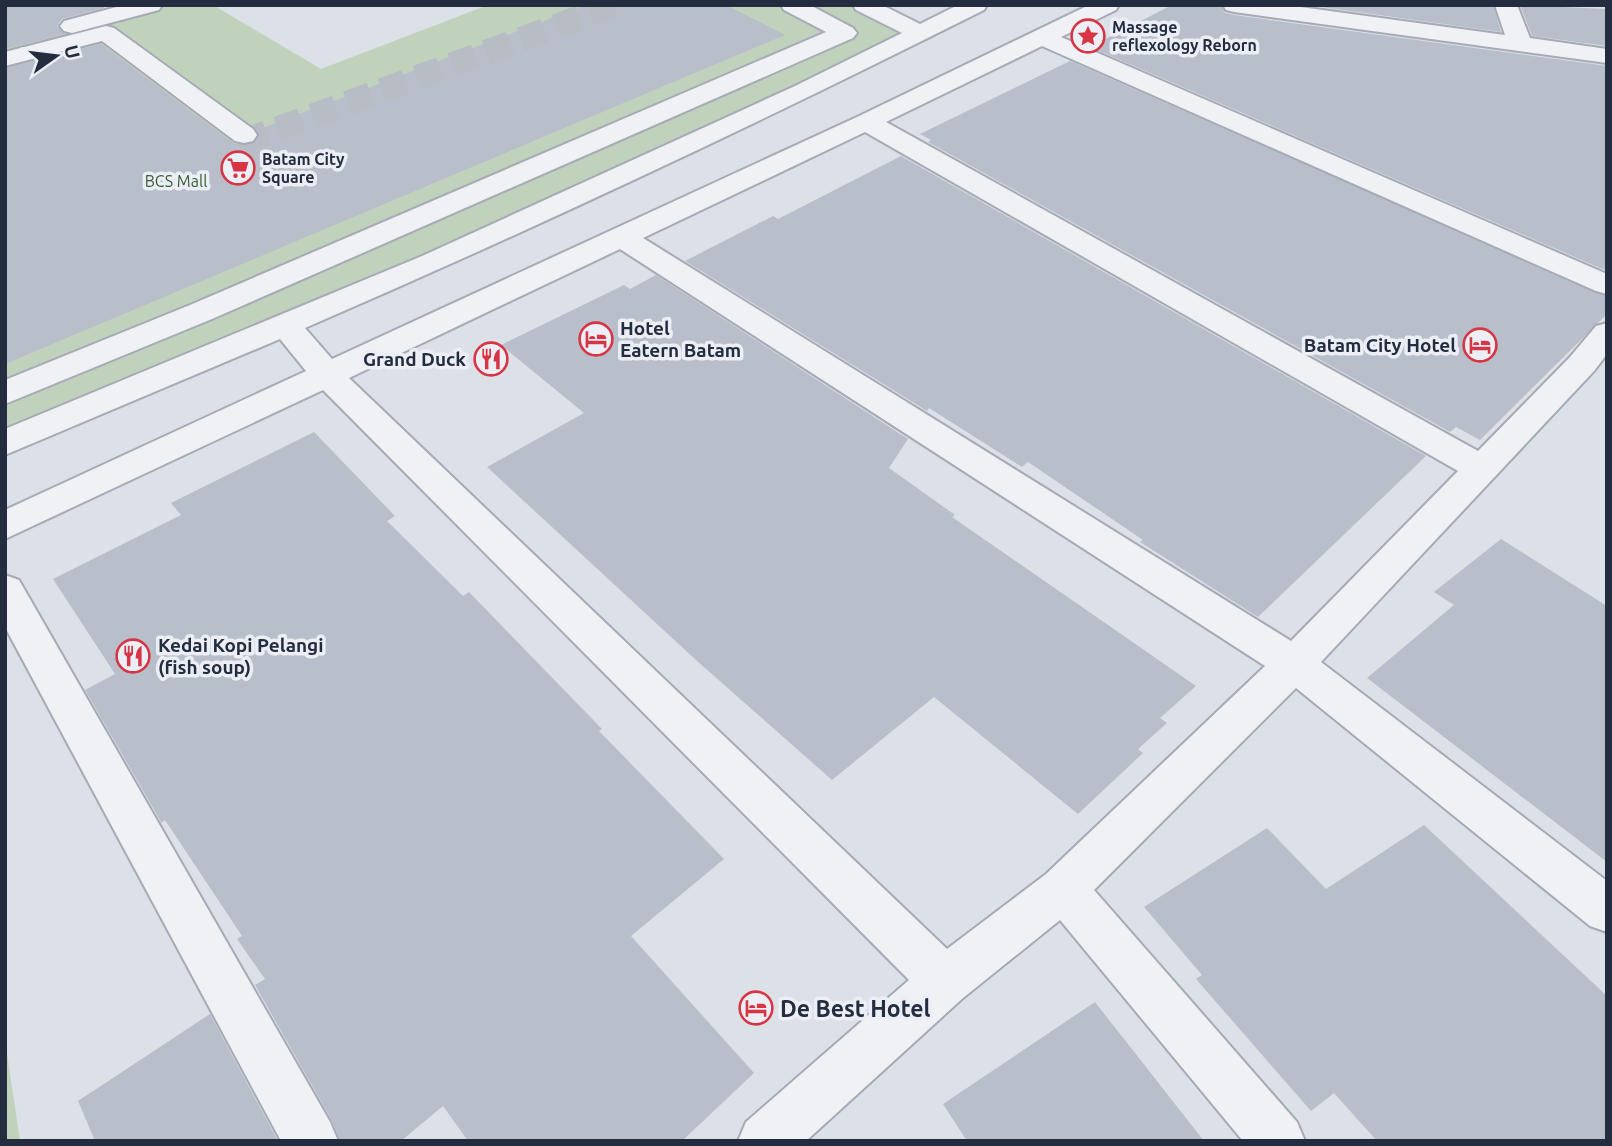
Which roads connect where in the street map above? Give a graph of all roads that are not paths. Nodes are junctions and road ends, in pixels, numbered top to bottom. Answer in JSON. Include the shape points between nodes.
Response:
{"nodes":[{"id":1,"x":151,"y":5,"type":"edge"},
{"id":2,"x":792,"y":5,"type":"edge"},
{"id":3,"x":864,"y":5,"type":"edge"},
{"id":4,"x":976,"y":5,"type":"edge"},
{"id":5,"x":1108,"y":5,"type":"edge"},
{"id":6,"x":1234,"y":5,"type":"edge"},
{"id":7,"x":1506,"y":5,"type":"edge"},
{"id":8,"x":845,"y":33,"type":"junction"},
{"id":9,"x":921,"y":33,"type":"junction"},
{"id":10,"x":1041,"y":37,"type":"junction"},
{"id":11,"x":5,"y":43,"type":"edge"},
{"id":12,"x":1520,"y":44,"type":"junction"},
{"id":13,"x":882,"y":52,"type":"junction"},
{"id":14,"x":1607,"y":56,"type":"edge"},
{"id":15,"x":5,"y":59,"type":"edge"},
{"id":16,"x":866,"y":122,"type":"junction"},
{"id":17,"x":244,"y":135,"type":"dead end"},
{"id":18,"x":621,"y":237,"type":"junction"},
{"id":19,"x":1607,"y":285,"type":"edge"},
{"id":20,"x":285,"y":325,"type":"junction"},
{"id":21,"x":1607,"y":333,"type":"edge"},
{"id":22,"x":327,"y":375,"type":"junction"},
{"id":23,"x":5,"y":393,"type":"edge"},
{"id":24,"x":5,"y":443,"type":"edge"},
{"id":25,"x":1482,"y":469,"type":"junction"},
{"id":26,"x":5,"y":526,"type":"edge"},
{"id":27,"x":5,"y":590,"type":"edge"},
{"id":28,"x":1294,"y":664,"type":"junction"},
{"id":29,"x":1063,"y":889,"type":"junction"},
{"id":30,"x":1607,"y":911,"type":"edge"},
{"id":31,"x":945,"y":981,"type":"junction"},
{"id":32,"x":311,"y":1141,"type":"edge"},
{"id":33,"x":765,"y":1141,"type":"edge"},
{"id":34,"x":1278,"y":1141,"type":"edge"}],
"edges":[{"from":1,"to":11,"type":"street"},
{"from":2,"to":8,"type":"street"},
{"from":3,"to":9,"type":"street"},
{"from":4,"to":9,"type":"street"},
{"from":5,"to":10,"type":"street"},
{"from":6,"to":12,"type":"street"},
{"from":7,"to":12,"type":"street"},
{"from":8,"to":13,"type":"street"},
{"from":8,"to":23,"type":"street"},
{"from":9,"to":13,"type":"street"},
{"from":10,"to":16,"type":"street"},
{"from":10,"to":19,"type":"street"},
{"from":12,"to":14,"type":"street"},
{"from":13,"to":20,"type":"street","via":[[445,257]]},
{"from":15,"to":17,"type":"street","via":[[106,33]]},
{"from":16,"to":18,"type":"street"},
{"from":16,"to":25,"type":"street"},
{"from":18,"to":22,"type":"street"},
{"from":18,"to":28,"type":"street"},
{"from":20,"to":22,"type":"street"},
{"from":20,"to":24,"type":"street"},
{"from":21,"to":25,"type":"street","via":[[1583,365]]},
{"from":22,"to":26,"type":"street"},
{"from":22,"to":31,"type":"street"},
{"from":25,"to":28,"type":"street"},
{"from":27,"to":32,"type":"street"},
{"from":28,"to":29,"type":"street"},
{"from":28,"to":30,"type":"street"},
{"from":29,"to":31,"type":"street"},
{"from":29,"to":34,"type":"street"},
{"from":31,"to":33,"type":"street"}]}
